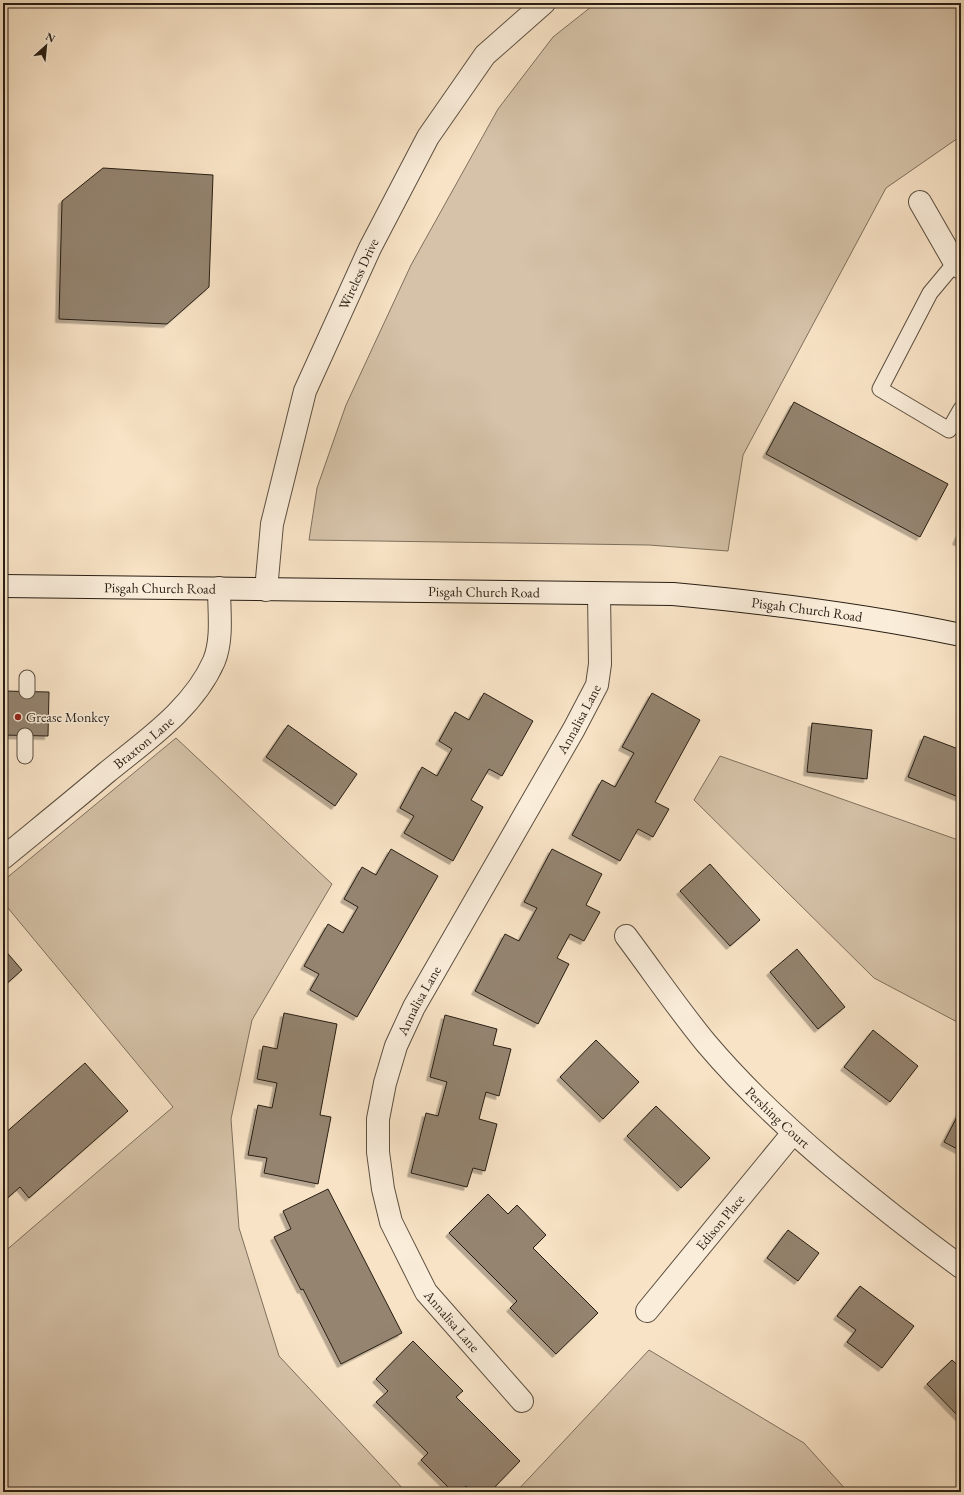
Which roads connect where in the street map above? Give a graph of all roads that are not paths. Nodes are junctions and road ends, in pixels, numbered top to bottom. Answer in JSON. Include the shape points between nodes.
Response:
{"nodes":[{"id":1,"x":544,"y":3,"type":"edge"},
{"id":2,"x":920,"y":202,"type":"dead end"},
{"id":3,"x":958,"y":265,"type":"edge"},
{"id":4,"x":961,"y":408,"type":"edge"},
{"id":5,"x":3,"y":586,"type":"edge"},
{"id":6,"x":219,"y":588,"type":"junction"},
{"id":7,"x":266,"y":590,"type":"junction"},
{"id":8,"x":599,"y":594,"type":"junction"},
{"id":9,"x":961,"y":635,"type":"edge"},
{"id":10,"x":25,"y":736,"type":"dead end"},
{"id":11,"x":25,"y":756,"type":"dead end"},
{"id":12,"x":3,"y":858,"type":"edge"},
{"id":13,"x":626,"y":936,"type":"dead end"},
{"id":14,"x":793,"y":1133,"type":"junction"},
{"id":15,"x":961,"y":1267,"type":"edge"},
{"id":16,"x":647,"y":1311,"type":"dead end"},
{"id":17,"x":522,"y":1401,"type":"dead end"}],
"edges":[{"from":1,"to":7,"type":"street","name":"Wireless Drive","via":[[485,55],[428,137],[370,248],[305,391],[272,524]]},
{"from":2,"to":3,"type":"street"},
{"from":3,"to":4,"type":"lane","via":[[930,294],[880,389],[949,430]]},
{"from":5,"to":6,"type":"street","name":"Pisgah Church Road"},
{"from":6,"to":7,"type":"street","name":"Pisgah Church Road"},
{"from":6,"to":12,"type":"street","name":"Braxton Lane","via":[[219,639],[214,659],[203,682],[157,731]]},
{"from":7,"to":8,"type":"street","name":"Pisgah Church Road"},
{"from":8,"to":9,"type":"street","name":"Pisgah Church Road","via":[[673,594],[748,601],[838,612]]},
{"from":8,"to":17,"type":"street","name":"Annalisa Lane","via":[[600,664],[597,685],[414,1007],[396,1046],[378,1119],[378,1152],[383,1189],[391,1222],[408,1258],[426,1292]]},
{"from":10,"to":11,"type":"lane"},
{"from":13,"to":14,"type":"street","name":"Pershing Court","via":[[706,1043],[738,1079]]},
{"from":14,"to":15,"type":"street","name":"Pershing Court","via":[[860,1190]]},
{"from":14,"to":16,"type":"street","name":"Edison Place"}]}
